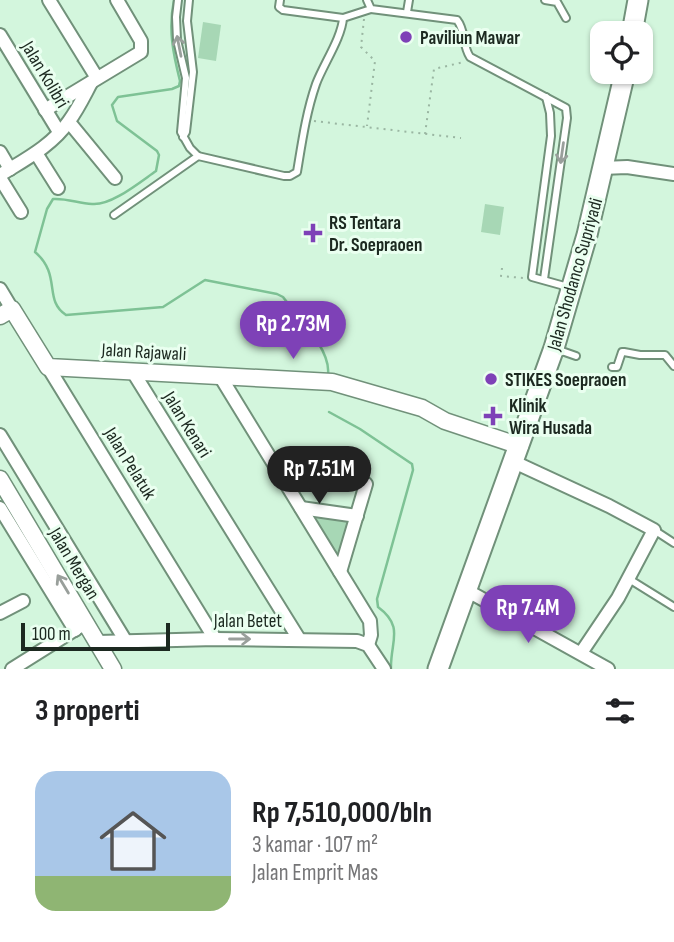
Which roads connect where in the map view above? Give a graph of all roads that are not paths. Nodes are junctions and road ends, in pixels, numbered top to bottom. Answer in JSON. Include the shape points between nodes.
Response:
{"nodes":[{"id":1,"x":49,"y":0,"type":"edge"},
{"id":2,"x":117,"y":0,"type":"edge"},
{"id":3,"x":178,"y":0,"type":"edge"},
{"id":4,"x":190,"y":0,"type":"edge"},
{"id":5,"x":280,"y":0,"type":"edge"},
{"id":6,"x":367,"y":0,"type":"edge"},
{"id":7,"x":410,"y":0,"type":"edge"},
{"id":8,"x":545,"y":0,"type":"edge"},
{"id":9,"x":638,"y":0,"type":"edge"},
{"id":10,"x":372,"y":9,"type":"junction"},
{"id":11,"x":407,"y":12,"type":"junction"},
{"id":12,"x":343,"y":18,"type":"junction"},
{"id":13,"x":566,"y":18,"type":"dead end"},
{"id":14,"x":634,"y":21,"type":"edge"},
{"id":15,"x":0,"y":35,"type":"edge"},
{"id":16,"x":95,"y":80,"type":"junction"},
{"id":17,"x":622,"y":84,"type":"edge"},
{"id":18,"x":546,"y":97,"type":"junction"},
{"id":19,"x":45,"y":110,"type":"junction"},
{"id":20,"x":64,"y":127,"type":"junction"},
{"id":21,"x":183,"y":137,"type":"junction"},
{"id":22,"x":0,"y":152,"type":"edge"},
{"id":23,"x":37,"y":153,"type":"junction"},
{"id":24,"x":198,"y":156,"type":"junction"},
{"id":25,"x":602,"y":168,"type":"junction"},
{"id":26,"x":3,"y":174,"type":"edge"},
{"id":27,"x":674,"y":174,"type":"edge"},
{"id":28,"x":115,"y":178,"type":"dead end"},
{"id":29,"x":58,"y":188,"type":"dead end"},
{"id":30,"x":21,"y":212,"type":"dead end"},
{"id":31,"x":114,"y":215,"type":"dead end"},
{"id":32,"x":544,"y":279,"type":"junction"},
{"id":33,"x":572,"y":288,"type":"junction"},
{"id":34,"x":0,"y":289,"type":"edge"},
{"id":35,"x":6,"y":312,"type":"edge"},
{"id":36,"x":554,"y":348,"type":"junction"},
{"id":37,"x":576,"y":356,"type":"dead end"},
{"id":38,"x":674,"y":366,"type":"edge"},
{"id":39,"x":612,"y":367,"type":"dead end"},
{"id":40,"x":48,"y":368,"type":"junction"},
{"id":41,"x":133,"y":372,"type":"junction"},
{"id":42,"x":220,"y":376,"type":"junction"},
{"id":43,"x":0,"y":435,"type":"edge"},
{"id":44,"x":517,"y":454,"type":"junction"},
{"id":45,"x":0,"y":479,"type":"edge"},
{"id":46,"x":366,"y":484,"type":"dead end"},
{"id":47,"x":0,"y":508,"type":"edge"},
{"id":48,"x":301,"y":508,"type":"junction"},
{"id":49,"x":357,"y":516,"type":"junction"},
{"id":50,"x":10,"y":520,"type":"edge"},
{"id":51,"x":654,"y":530,"type":"junction"},
{"id":52,"x":674,"y":543,"type":"edge"},
{"id":53,"x":340,"y":572,"type":"junction"},
{"id":54,"x":629,"y":579,"type":"junction"},
{"id":55,"x":466,"y":590,"type":"junction"},
{"id":56,"x":23,"y":601,"type":"dead end"},
{"id":57,"x":674,"y":606,"type":"edge"},
{"id":58,"x":0,"y":613,"type":"edge"},
{"id":59,"x":80,"y":626,"type":"junction"},
{"id":60,"x":215,"y":639,"type":"junction"},
{"id":61,"x":299,"y":639,"type":"junction"},
{"id":62,"x":125,"y":640,"type":"junction"},
{"id":63,"x":98,"y":642,"type":"junction"},
{"id":64,"x":368,"y":645,"type":"junction"},
{"id":65,"x":581,"y":653,"type":"junction"},
{"id":66,"x":599,"y":667,"type":"edge"},
{"id":67,"x":383,"y":668,"type":"edge"},
{"id":68,"x":12,"y":669,"type":"edge"},
{"id":69,"x":113,"y":669,"type":"edge"},
{"id":70,"x":439,"y":669,"type":"edge"}],
"edges":[{"from":1,"to":16,"type":"street"},
{"from":2,"to":16,"type":"street","via":[[143,49]]},
{"from":21,"to":3,"type":"lane","one_way":true,"via":[[186,78],[177,40]]},
{"from":4,"to":21,"type":"lane","via":[[192,86]]},
{"from":5,"to":12,"type":"lane","via":[[283,10]]},
{"from":6,"to":10,"type":"lane"},
{"from":7,"to":11,"type":"lane"},
{"from":8,"to":13,"type":"lane","via":[[557,2]]},
{"from":9,"to":14,"type":"main road"},
{"from":10,"to":11,"type":"lane"},
{"from":10,"to":12,"type":"lane"},
{"from":11,"to":18,"type":"lane","via":[[457,20],[470,57]]},
{"from":12,"to":24,"type":"lane","via":[[316,85],[298,172],[290,176]]},
{"from":15,"to":19,"type":"street","name":"Jalan Kolibri"},
{"from":16,"to":19,"type":"street"},
{"from":16,"to":20,"type":"street"},
{"from":17,"to":25,"type":"main road","name":"Jalan Shodanco Supriyadi"},
{"from":18,"to":32,"type":"lane","via":[[551,136],[532,277]]},
{"from":18,"to":32,"type":"lane","one_way":true,"via":[[568,113]]},
{"from":19,"to":20,"type":"street","name":"Jalan Kolibri"},
{"from":20,"to":23,"type":"street"},
{"from":20,"to":28,"type":"street","name":"Jalan Kolibri"},
{"from":21,"to":24,"type":"lane"},
{"from":22,"to":26,"type":"street"},
{"from":23,"to":26,"type":"street"},
{"from":23,"to":29,"type":"street"},
{"from":24,"to":31,"type":"lane"},
{"from":25,"to":27,"type":"street"},
{"from":25,"to":33,"type":"main road","name":"Jalan Shodanco Supriyadi"},
{"from":26,"to":30,"type":"street"},
{"from":32,"to":33,"type":"lane"},
{"from":33,"to":36,"type":"main road","name":"Jalan Shodanco Supriyadi"},
{"from":34,"to":35,"type":"street"},
{"from":35,"to":40,"type":"street","name":"Jalan Pelatuk"},
{"from":36,"to":37,"type":"lane"},
{"from":36,"to":44,"type":"main road","name":"Jalan Shodanco Supriyadi"},
{"from":38,"to":39,"type":"lane","via":[[666,355],[622,352],[617,367]]},
{"from":40,"to":41,"type":"street","name":"Jalan Rajawali"},
{"from":40,"to":60,"type":"street","name":"Jalan Pelatuk"},
{"from":41,"to":42,"type":"street","name":"Jalan Rajawali"},
{"from":41,"to":61,"type":"street","name":"Jalan Kenari"},
{"from":42,"to":44,"type":"street","name":"Jalan Rajawali","via":[[321,380],[353,386],[422,408]]},
{"from":42,"to":48,"type":"street"},
{"from":43,"to":62,"type":"street"},
{"from":44,"to":51,"type":"street"},
{"from":44,"to":55,"type":"main road","name":"Jalan Shodanco Supriyadi"},
{"from":45,"to":50,"type":"street","name":"Jalan Mergan"},
{"from":46,"to":49,"type":"street"},
{"from":47,"to":50,"type":"street"},
{"from":48,"to":49,"type":"street"},
{"from":48,"to":53,"type":"street"},
{"from":49,"to":53,"type":"street"},
{"from":50,"to":59,"type":"street","name":"Jalan Mergan"},
{"from":51,"to":52,"type":"lane"},
{"from":51,"to":54,"type":"street"},
{"from":53,"to":64,"type":"street","via":[[370,621]]},
{"from":54,"to":57,"type":"lane"},
{"from":54,"to":65,"type":"street"},
{"from":55,"to":65,"type":"street"},
{"from":55,"to":70,"type":"main road","name":"Jalan Shodanco Supriyadi"},
{"from":56,"to":58,"type":"street"},
{"from":59,"to":63,"type":"street","name":"Jalan Mergan"},
{"from":59,"to":68,"type":"street"},
{"from":60,"to":61,"type":"street","name":"Jalan Betet","one_way":true},
{"from":60,"to":62,"type":"street","name":"Jalan Betet"},
{"from":61,"to":64,"type":"street","name":"Jalan Betet"},
{"from":62,"to":63,"type":"street","name":"Jalan Betet"},
{"from":63,"to":69,"type":"street","name":"Jalan Mergan"},
{"from":64,"to":67,"type":"street"},
{"from":65,"to":66,"type":"street"}]}
